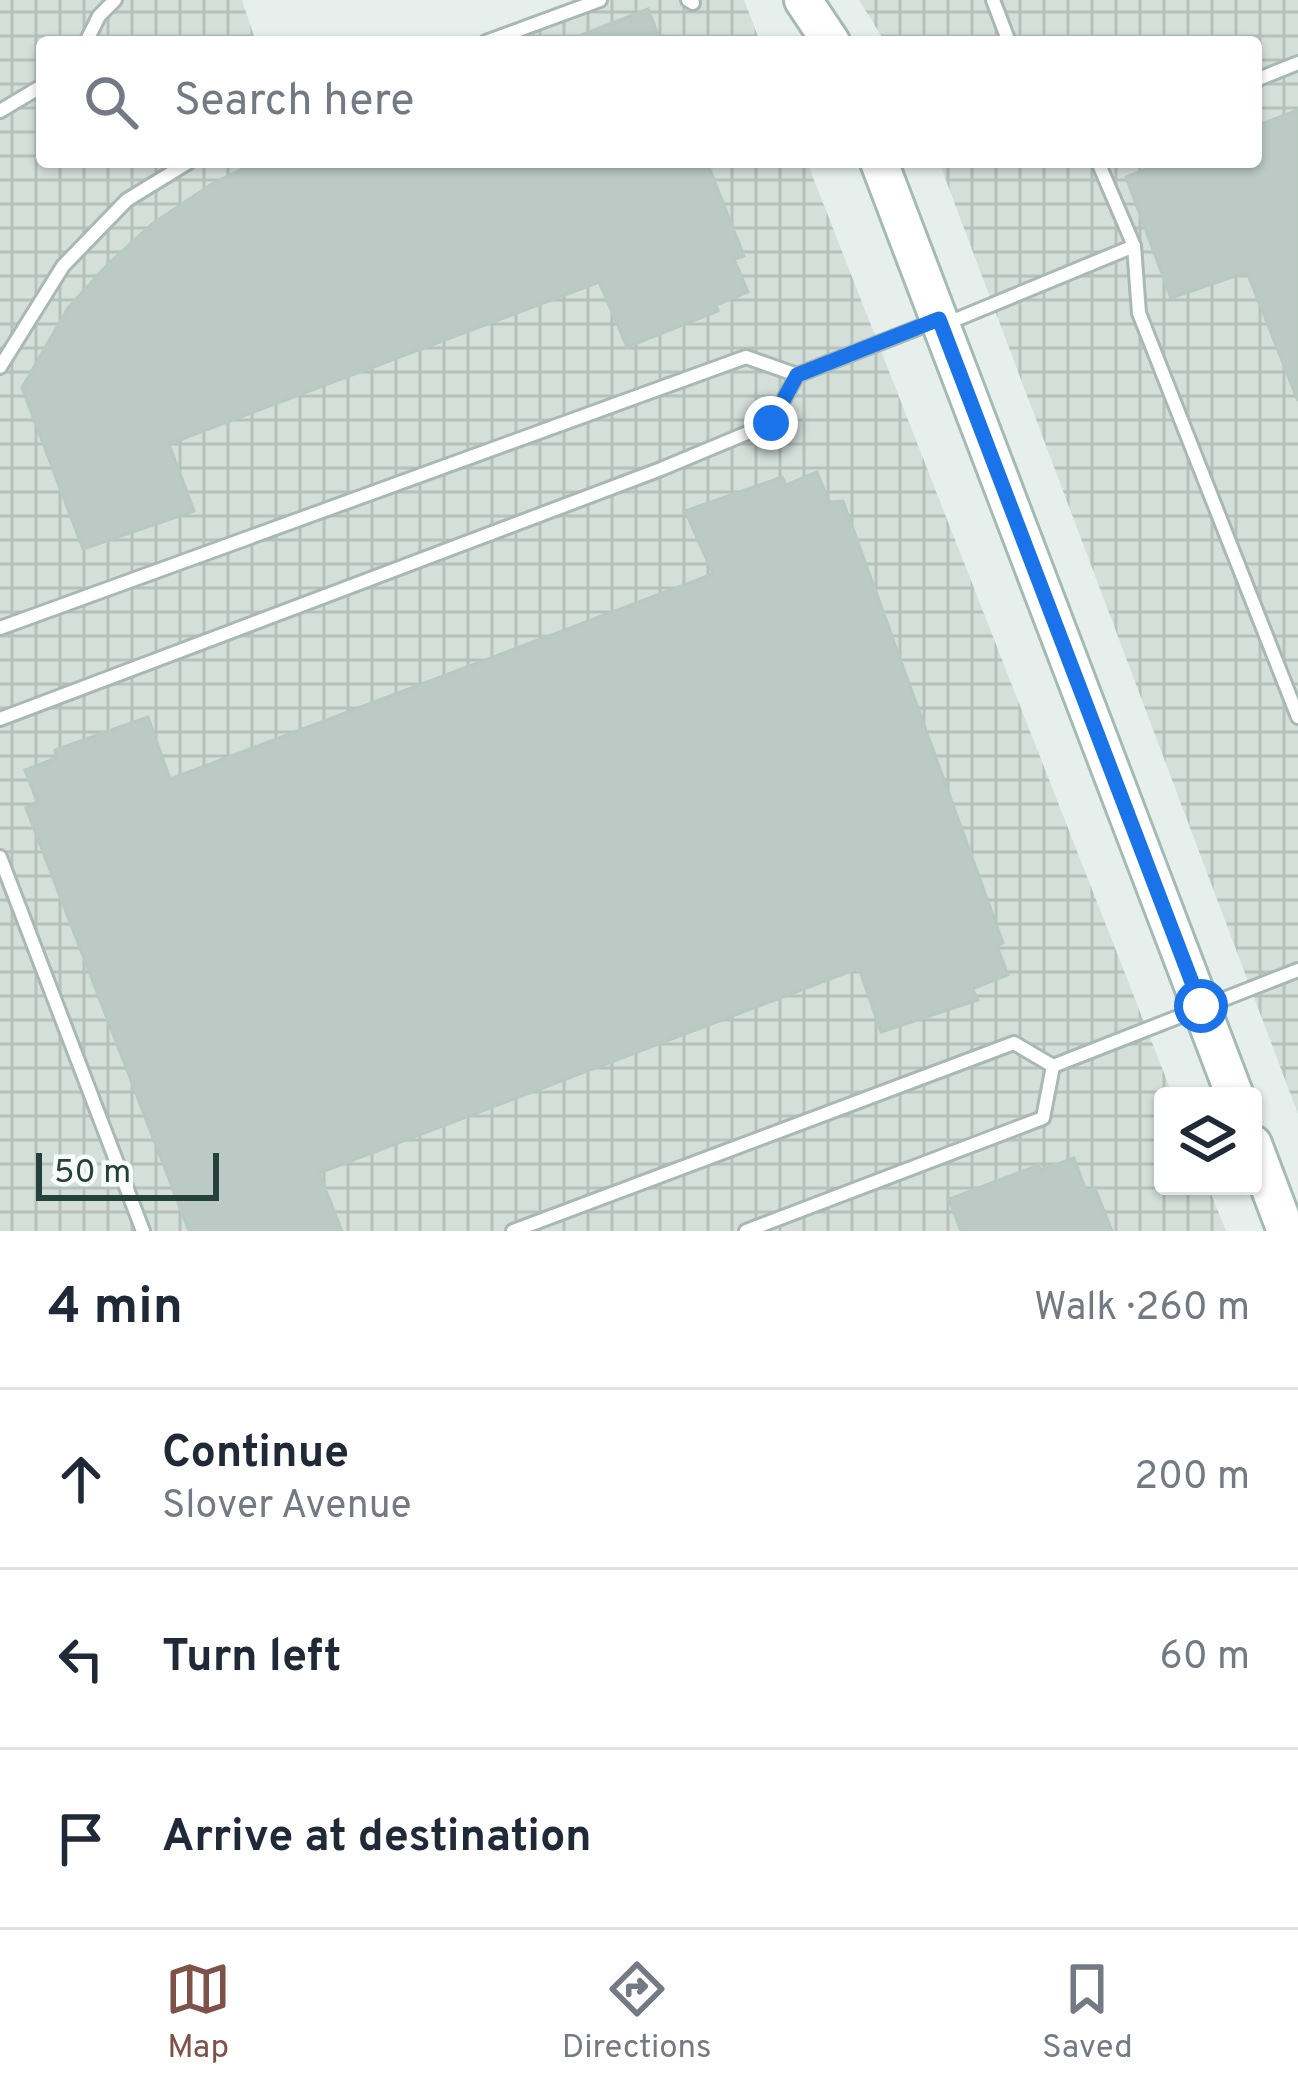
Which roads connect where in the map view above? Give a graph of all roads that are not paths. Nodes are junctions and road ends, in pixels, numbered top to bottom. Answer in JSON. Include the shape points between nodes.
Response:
{"nodes":[{"id":1,"x":115,"y":0,"type":"edge"},
{"id":2,"x":600,"y":0,"type":"edge"},
{"id":3,"x":802,"y":0,"type":"edge"},
{"id":4,"x":993,"y":0,"type":"edge"},
{"id":5,"x":89,"y":36,"type":"edge"},
{"id":6,"x":502,"y":36,"type":"edge"},
{"id":7,"x":827,"y":36,"type":"edge"},
{"id":8,"x":1007,"y":36,"type":"edge"},
{"id":9,"x":1298,"y":63,"type":"edge"},
{"id":10,"x":1262,"y":78,"type":"edge"},
{"id":11,"x":36,"y":90,"type":"edge"},
{"id":12,"x":0,"y":111,"type":"edge"},
{"id":13,"x":179,"y":168,"type":"edge"},
{"id":14,"x":881,"y":168,"type":"edge"},
{"id":15,"x":1101,"y":168,"type":"edge"},
{"id":16,"x":1134,"y":246,"type":"junction"},
{"id":17,"x":940,"y":322,"type":"junction"},
{"id":18,"x":0,"y":367,"type":"edge"},
{"id":19,"x":797,"y":375,"type":"junction"},
{"id":20,"x":0,"y":628,"type":"edge"},
{"id":21,"x":1298,"y":717,"type":"edge"},
{"id":22,"x":0,"y":719,"type":"edge"},
{"id":23,"x":0,"y":857,"type":"edge"},
{"id":24,"x":1298,"y":970,"type":"edge"},
{"id":25,"x":1201,"y":1006,"type":"junction"},
{"id":26,"x":1053,"y":1066,"type":"junction"},
{"id":27,"x":1232,"y":1087,"type":"edge"},
{"id":28,"x":1262,"y":1168,"type":"edge"},
{"id":29,"x":143,"y":1231,"type":"edge"},
{"id":30,"x":513,"y":1231,"type":"edge"},
{"id":31,"x":746,"y":1231,"type":"edge"},
{"id":32,"x":1286,"y":1231,"type":"edge"}],
"edges":[{"from":1,"to":5,"type":"lane"},
{"from":2,"to":6,"type":"lane"},
{"from":3,"to":7,"type":"main road"},
{"from":4,"to":8,"type":"lane"},
{"from":9,"to":10,"type":"lane"},
{"from":11,"to":12,"type":"lane"},
{"from":13,"to":18,"type":"lane","via":[[127,200],[63,266]]},
{"from":14,"to":17,"type":"main road"},
{"from":15,"to":16,"type":"lane"},
{"from":16,"to":17,"type":"lane"},
{"from":16,"to":21,"type":"lane","via":[[1139,313]]},
{"from":17,"to":19,"type":"lane"},
{"from":17,"to":25,"type":"main road"},
{"from":19,"to":20,"type":"lane","via":[[746,357]]},
{"from":19,"to":22,"type":"lane","via":[[771,423]]},
{"from":23,"to":29,"type":"lane"},
{"from":24,"to":25,"type":"lane"},
{"from":25,"to":26,"type":"lane"},
{"from":25,"to":27,"type":"main road"},
{"from":26,"to":30,"type":"lane","via":[[1014,1043]]},
{"from":26,"to":31,"type":"lane","via":[[1043,1118]]},
{"from":28,"to":32,"type":"main road"}]}
